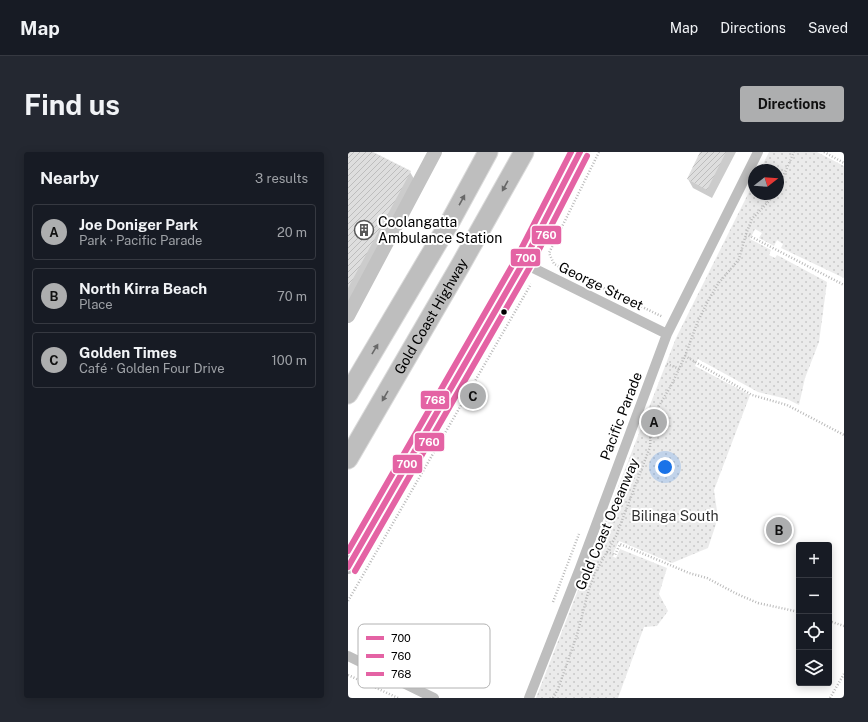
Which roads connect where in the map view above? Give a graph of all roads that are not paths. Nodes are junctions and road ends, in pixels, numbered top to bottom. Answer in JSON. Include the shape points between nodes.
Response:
{"nodes":[{"id":1,"x":435,"y":152,"type":"edge"},
{"id":2,"x":488,"y":152,"type":"edge"},
{"id":3,"x":524,"y":152,"type":"edge"},
{"id":4,"x":580,"y":152,"type":"edge"},
{"id":5,"x":758,"y":152,"type":"edge"},
{"id":6,"x":523,"y":263,"type":"junction"},
{"id":7,"x":348,"y":316,"type":"edge"},
{"id":8,"x":667,"y":334,"type":"junction"},
{"id":9,"x":348,"y":394,"type":"edge"},
{"id":10,"x":348,"y":459,"type":"edge"},
{"id":11,"x":348,"y":567,"type":"edge"},
{"id":12,"x":348,"y":656,"type":"edge"},
{"id":13,"x":358,"y":661,"type":"edge"},
{"id":14,"x":414,"y":688,"type":"edge"},
{"id":15,"x":434,"y":698,"type":"edge"},
{"id":16,"x":529,"y":698,"type":"edge"}],
"edges":[{"from":1,"to":7,"type":"street"},
{"from":9,"to":2,"type":"highway","one_way":true,"via":[[451,220]]},
{"from":3,"to":10,"type":"highway","name":"Gold Coast Highway","one_way":true},
{"from":4,"to":6,"type":"street"},
{"from":5,"to":8,"type":"street","name":"Pacific Parade"},
{"from":6,"to":8,"type":"street","name":"George Street"},
{"from":6,"to":11,"type":"street"},
{"from":8,"to":16,"type":"street","name":"Pacific Parade"},
{"from":12,"to":13,"type":"street"},
{"from":14,"to":15,"type":"street"}]}
